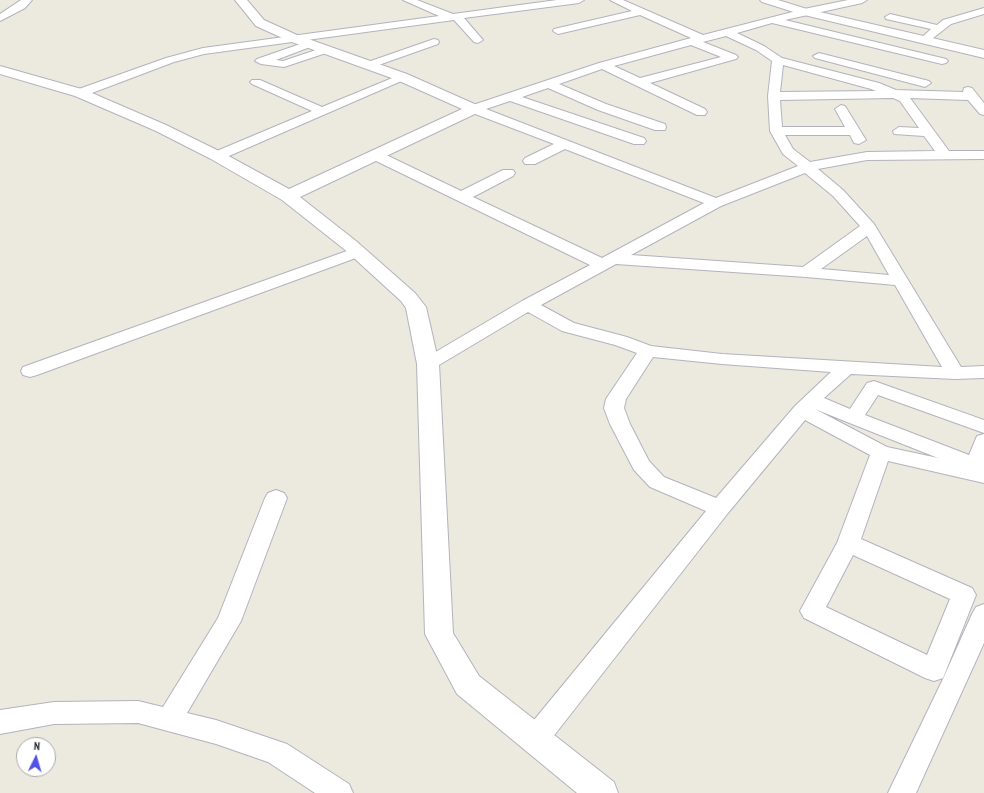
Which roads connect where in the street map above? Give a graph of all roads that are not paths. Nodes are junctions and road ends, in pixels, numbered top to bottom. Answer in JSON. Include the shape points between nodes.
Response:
{"nodes":[{"id":1,"x":27,"y":0,"type":"edge"},
{"id":2,"x":242,"y":0,"type":"edge"},
{"id":3,"x":408,"y":0,"type":"edge"},
{"id":4,"x":579,"y":0,"type":"edge"},
{"id":5,"x":615,"y":0,"type":"edge"},
{"id":6,"x":766,"y":0,"type":"edge"},
{"id":7,"x":862,"y":0,"type":"edge"},
{"id":8,"x":982,"y":7,"type":"edge"},
{"id":9,"x":641,"y":12,"type":"junction"},
{"id":10,"x":804,"y":12,"type":"junction"},
{"id":11,"x":454,"y":16,"type":"junction"},
{"id":12,"x":890,"y":17,"type":"dead end"},
{"id":13,"x":0,"y":18,"type":"edge"},
{"id":14,"x":771,"y":20,"type":"junction"},
{"id":15,"x":953,"y":20,"type":"junction"},
{"id":16,"x":976,"y":25,"type":"dead end"},
{"id":17,"x":938,"y":28,"type":"junction"},
{"id":18,"x":558,"y":31,"type":"dead end"},
{"id":19,"x":727,"y":32,"type":"junction"},
{"id":20,"x":293,"y":38,"type":"junction"},
{"id":21,"x":478,"y":40,"type":"dead end"},
{"id":22,"x":695,"y":40,"type":"junction"},
{"id":23,"x":922,"y":41,"type":"junction"},
{"id":24,"x":434,"y":42,"type":"dead end"},
{"id":25,"x":309,"y":44,"type":"junction"},
{"id":26,"x":325,"y":50,"type":"junction"},
{"id":27,"x":903,"y":52,"type":"junction"},
{"id":28,"x":984,"y":54,"type":"edge"},
{"id":29,"x":819,"y":56,"type":"dead end"},
{"id":30,"x":984,"y":58,"type":"edge"},
{"id":31,"x":778,"y":60,"type":"junction"},
{"id":32,"x":942,"y":61,"type":"dead end"},
{"id":33,"x":369,"y":65,"type":"junction"},
{"id":34,"x":603,"y":65,"type":"junction"},
{"id":35,"x":0,"y":70,"type":"edge"},
{"id":36,"x":875,"y":70,"type":"junction"},
{"id":37,"x":402,"y":77,"type":"junction"},
{"id":38,"x":256,"y":82,"type":"dead end"},
{"id":39,"x":640,"y":82,"type":"junction"},
{"id":40,"x":856,"y":82,"type":"junction"},
{"id":41,"x":547,"y":83,"type":"junction"},
{"id":42,"x":925,"y":83,"type":"dead end"},
{"id":43,"x":80,"y":93,"type":"junction"},
{"id":44,"x":897,"y":94,"type":"junction"},
{"id":45,"x":774,"y":96,"type":"junction"},
{"id":46,"x":511,"y":97,"type":"junction"},
{"id":47,"x":602,"y":107,"type":"junction"},
{"id":48,"x":474,"y":109,"type":"junction"},
{"id":49,"x":841,"y":109,"type":"dead end"},
{"id":50,"x":984,"y":111,"type":"edge"},
{"id":51,"x":322,"y":112,"type":"junction"},
{"id":52,"x":701,"y":112,"type":"dead end"},
{"id":53,"x":578,"y":119,"type":"junction"},
{"id":54,"x":660,"y":127,"type":"dead end"},
{"id":55,"x":776,"y":131,"type":"junction"},
{"id":56,"x":855,"y":131,"type":"junction"},
{"id":57,"x":899,"y":131,"type":"dead end"},
{"id":58,"x":926,"y":132,"type":"junction"},
{"id":59,"x":639,"y":141,"type":"dead end"},
{"id":60,"x":565,"y":144,"type":"junction"},
{"id":61,"x":944,"y":154,"type":"junction"},
{"id":62,"x":375,"y":155,"type":"junction"},
{"id":63,"x":984,"y":155,"type":"edge"},
{"id":64,"x":217,"y":156,"type":"junction"},
{"id":65,"x":867,"y":156,"type":"junction"},
{"id":66,"x":530,"y":161,"type":"dead end"},
{"id":67,"x":807,"y":167,"type":"junction"},
{"id":68,"x":508,"y":173,"type":"dead end"},
{"id":69,"x":288,"y":196,"type":"junction"},
{"id":70,"x":461,"y":197,"type":"junction"},
{"id":71,"x":716,"y":204,"type":"junction"},
{"id":72,"x":869,"y":227,"type":"junction"},
{"id":73,"x":358,"y":252,"type":"junction"},
{"id":74,"x":608,"y":262,"type":"junction"},
{"id":75,"x":806,"y":272,"type":"junction"},
{"id":76,"x":901,"y":281,"type":"junction"},
{"id":77,"x":528,"y":305,"type":"junction"},
{"id":78,"x":648,"y":351,"type":"junction"},
{"id":79,"x":428,"y":364,"type":"junction"},
{"id":80,"x":847,"y":368,"type":"junction"},
{"id":81,"x":30,"y":371,"type":"dead end"},
{"id":82,"x":984,"y":372,"type":"edge"},
{"id":83,"x":955,"y":373,"type":"junction"},
{"id":84,"x":807,"y":405,"type":"junction"},
{"id":85,"x":854,"y":418,"type":"junction"},
{"id":86,"x":984,"y":427,"type":"edge"},
{"id":87,"x":984,"y":440,"type":"edge"},
{"id":88,"x":881,"y":452,"type":"junction"},
{"id":89,"x":984,"y":476,"type":"edge"},
{"id":90,"x":276,"y":498,"type":"dead end"},
{"id":91,"x":720,"y":508,"type":"junction"},
{"id":92,"x":848,"y":543,"type":"junction"},
{"id":93,"x":984,"y":614,"type":"edge"},
{"id":94,"x":169,"y":720,"type":"junction"},
{"id":95,"x":0,"y":722,"type":"edge"},
{"id":96,"x":535,"y":739,"type":"junction"},
{"id":97,"x":339,"y":793,"type":"edge"},
{"id":98,"x":602,"y":793,"type":"edge"},
{"id":99,"x":902,"y":793,"type":"edge"}],
"edges":[{"from":1,"to":13,"type":"street"},
{"from":2,"to":20,"type":"street","via":[[260,23]]},
{"from":3,"to":11,"type":"street"},
{"from":4,"to":11,"type":"street"},
{"from":5,"to":9,"type":"street"},
{"from":6,"to":10,"type":"street"},
{"from":7,"to":10,"type":"street"},
{"from":8,"to":15,"type":"street"},
{"from":9,"to":18,"type":"street"},
{"from":9,"to":22,"type":"street"},
{"from":10,"to":14,"type":"street"},
{"from":10,"to":23,"type":"street","via":[[820,18]]},
{"from":11,"to":20,"type":"street"},
{"from":11,"to":21,"type":"street"},
{"from":12,"to":17,"type":"street"},
{"from":14,"to":19,"type":"street"},
{"from":14,"to":27,"type":"street"},
{"from":15,"to":16,"type":"street"},
{"from":15,"to":17,"type":"street"},
{"from":17,"to":23,"type":"street"},
{"from":19,"to":22,"type":"street"},
{"from":19,"to":31,"type":"street"},
{"from":20,"to":25,"type":"street"},
{"from":20,"to":43,"type":"street","via":[[240,45],[170,60]]},
{"from":22,"to":34,"type":"street"},
{"from":22,"to":39,"type":"street","via":[[732,57]]},
{"from":23,"to":27,"type":"street"},
{"from":23,"to":28,"type":"street"},
{"from":23,"to":30,"type":"street"},
{"from":24,"to":33,"type":"street"},
{"from":25,"to":26,"type":"street"},
{"from":25,"to":26,"type":"street","via":[[261,61],[284,64]]},
{"from":26,"to":33,"type":"street"},
{"from":27,"to":32,"type":"street"},
{"from":27,"to":36,"type":"street"},
{"from":29,"to":36,"type":"street"},
{"from":31,"to":40,"type":"street"},
{"from":31,"to":45,"type":"street"},
{"from":33,"to":37,"type":"street"},
{"from":34,"to":39,"type":"street"},
{"from":34,"to":41,"type":"street"},
{"from":35,"to":43,"type":"street"},
{"from":36,"to":40,"type":"street"},
{"from":36,"to":42,"type":"street"},
{"from":37,"to":48,"type":"street"},
{"from":37,"to":51,"type":"street"},
{"from":38,"to":51,"type":"street"},
{"from":39,"to":52,"type":"street"},
{"from":40,"to":44,"type":"street"},
{"from":41,"to":46,"type":"street"},
{"from":41,"to":47,"type":"street"},
{"from":43,"to":64,"type":"street","via":[[161,128]]},
{"from":44,"to":45,"type":"street"},
{"from":44,"to":50,"type":"street","via":[[970,93]]},
{"from":44,"to":58,"type":"street","via":[[904,98]]},
{"from":45,"to":55,"type":"street"},
{"from":46,"to":48,"type":"street"},
{"from":46,"to":53,"type":"street"},
{"from":47,"to":53,"type":"street"},
{"from":47,"to":54,"type":"street"},
{"from":48,"to":60,"type":"street"},
{"from":48,"to":62,"type":"street"},
{"from":49,"to":56,"type":"street"},
{"from":51,"to":64,"type":"street"},
{"from":53,"to":59,"type":"street"},
{"from":55,"to":56,"type":"street"},
{"from":55,"to":67,"type":"street","via":[[788,151]]},
{"from":56,"to":65,"type":"street"},
{"from":57,"to":58,"type":"street"},
{"from":58,"to":61,"type":"street"},
{"from":60,"to":66,"type":"street"},
{"from":60,"to":71,"type":"street"},
{"from":61,"to":63,"type":"street"},
{"from":61,"to":65,"type":"street"},
{"from":62,"to":69,"type":"street"},
{"from":62,"to":70,"type":"street"},
{"from":64,"to":69,"type":"street"},
{"from":65,"to":67,"type":"street"},
{"from":67,"to":71,"type":"street"},
{"from":67,"to":72,"type":"street","via":[[838,192]]},
{"from":68,"to":70,"type":"street"},
{"from":69,"to":73,"type":"street"},
{"from":70,"to":74,"type":"street"},
{"from":71,"to":74,"type":"street"},
{"from":72,"to":75,"type":"street"},
{"from":72,"to":76,"type":"street"},
{"from":73,"to":79,"type":"street","via":[[416,307]]},
{"from":73,"to":81,"type":"street"},
{"from":74,"to":75,"type":"street"},
{"from":74,"to":77,"type":"street"},
{"from":75,"to":76,"type":"street"},
{"from":76,"to":83,"type":"street"},
{"from":77,"to":78,"type":"street","via":[[568,327]]},
{"from":77,"to":79,"type":"street"},
{"from":78,"to":80,"type":"street"},
{"from":78,"to":91,"type":"street","via":[[616,399],[614,408],[620,424],[642,465],[657,482]]},
{"from":79,"to":96,"type":"street","via":[[439,634],[468,685]]},
{"from":80,"to":83,"type":"street"},
{"from":80,"to":84,"type":"street"},
{"from":82,"to":83,"type":"street"},
{"from":84,"to":85,"type":"street"},
{"from":84,"to":88,"type":"street"},
{"from":84,"to":91,"type":"street"},
{"from":85,"to":86,"type":"street","via":[[874,387]]},
{"from":85,"to":87,"type":"street","via":[[975,465]]},
{"from":88,"to":89,"type":"street"},
{"from":88,"to":92,"type":"street"},
{"from":90,"to":94,"type":"street","via":[[228,621]]},
{"from":91,"to":96,"type":"street"},
{"from":92,"to":92,"type":"street","via":[[964,595],[934,670],[812,611]]},
{"from":93,"to":99,"type":"street","via":[[956,680]]},
{"from":94,"to":95,"type":"street","via":[[138,712],[62,713]]},
{"from":94,"to":97,"type":"street","via":[[216,732],[277,753]]},
{"from":96,"to":98,"type":"street"}]}
